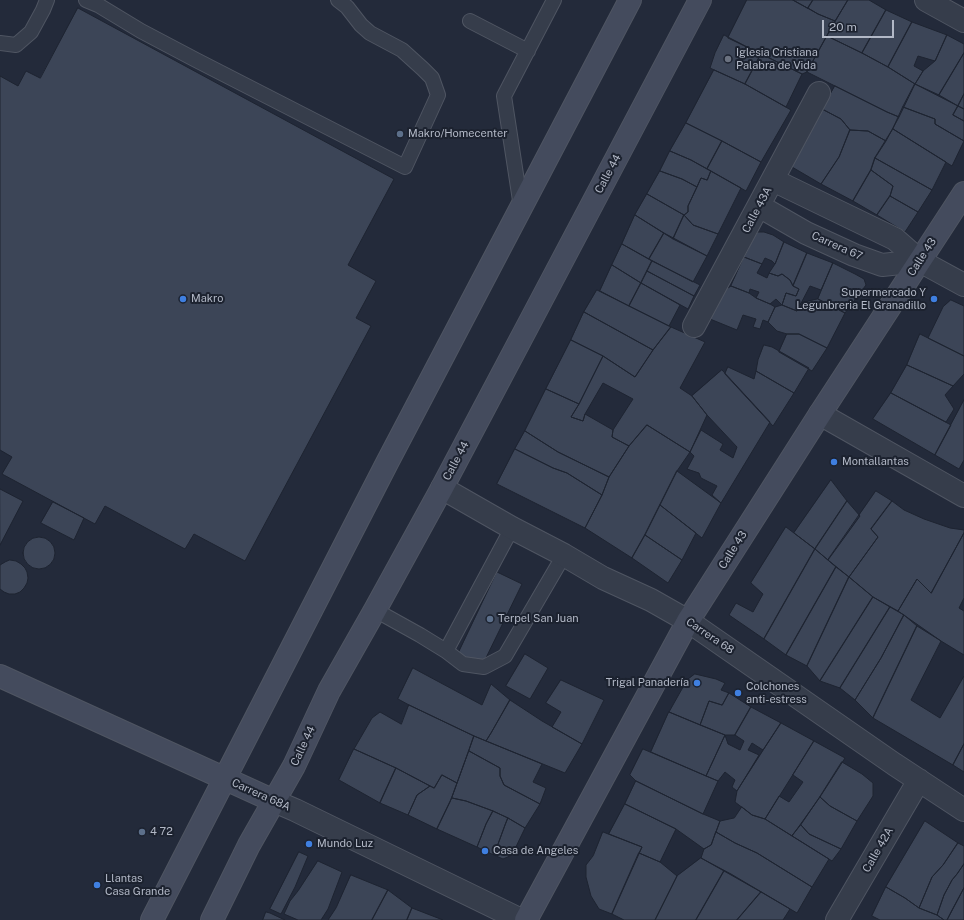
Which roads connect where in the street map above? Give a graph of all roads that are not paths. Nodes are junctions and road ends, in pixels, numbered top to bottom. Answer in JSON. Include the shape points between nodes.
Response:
{"nodes":[{"id":1,"x":47,"y":0,"type":"edge"},
{"id":2,"x":86,"y":0,"type":"edge"},
{"id":3,"x":554,"y":0,"type":"edge"},
{"id":4,"x":630,"y":0,"type":"edge"},
{"id":5,"x":700,"y":0,"type":"edge"},
{"id":6,"x":926,"y":0,"type":"edge"},
{"id":7,"x":346,"y":2,"type":"edge"},
{"id":8,"x":470,"y":21,"type":"dead end"},
{"id":9,"x":964,"y":21,"type":"edge"},
{"id":10,"x":0,"y":43,"type":"edge"},
{"id":11,"x":528,"y":51,"type":"junction"},
{"id":12,"x":819,"y":93,"type":"dead end"},
{"id":13,"x":773,"y":180,"type":"junction"},
{"id":14,"x":964,"y":193,"type":"edge"},
{"id":15,"x":759,"y":206,"type":"junction"},
{"id":16,"x":521,"y":207,"type":"junction"},
{"id":17,"x":920,"y":261,"type":"junction"},
{"id":18,"x":964,"y":285,"type":"edge"},
{"id":19,"x":694,"y":326,"type":"dead end"},
{"id":20,"x":820,"y":414,"type":"junction"},
{"id":21,"x":442,"y":488,"type":"junction"},
{"id":22,"x":964,"y":496,"type":"edge"},
{"id":23,"x":512,"y":528,"type":"junction"},
{"id":24,"x":564,"y":555,"type":"junction"},
{"id":25,"x":375,"y":610,"type":"junction"},
{"id":26,"x":688,"y":621,"type":"junction"},
{"id":27,"x":446,"y":651,"type":"junction"},
{"id":28,"x":1,"y":680,"type":"edge"},
{"id":29,"x":225,"y":779,"type":"junction"},
{"id":30,"x":919,"y":780,"type":"junction"},
{"id":31,"x":274,"y":801,"type":"junction"},
{"id":32,"x":964,"y":810,"type":"edge"},
{"id":33,"x":152,"y":920,"type":"edge"},
{"id":34,"x":212,"y":920,"type":"edge"},
{"id":35,"x":520,"y":920,"type":"edge"},
{"id":36,"x":526,"y":920,"type":"edge"},
{"id":37,"x":837,"y":920,"type":"edge"}],
"edges":[{"from":1,"to":10,"type":"lane","via":[[32,32],[16,45]]},
{"from":2,"to":7,"type":"lane","via":[[196,60],[405,167],[438,95],[432,78],[402,50],[370,33],[361,25]]},
{"from":3,"to":11,"type":"lane"},
{"from":4,"to":16,"type":"main road"},
{"from":5,"to":21,"type":"main road","name":"Calle 44"},
{"from":6,"to":9,"type":"street"},
{"from":8,"to":11,"type":"lane"},
{"from":11,"to":16,"type":"lane","via":[[504,96]]},
{"from":12,"to":13,"type":"street","name":"Calle 43A"},
{"from":13,"to":15,"type":"street","name":"Calle 43A"},
{"from":13,"to":17,"type":"street","via":[[895,239]]},
{"from":14,"to":17,"type":"main road","name":"Calle 43"},
{"from":15,"to":17,"type":"street","name":"Carrera 67","via":[[806,233],[854,256],[882,265]]},
{"from":15,"to":19,"type":"street","name":"Calle 43A"},
{"from":16,"to":29,"type":"main road"},
{"from":17,"to":18,"type":"street"},
{"from":17,"to":20,"type":"main road","name":"Calle 43"},
{"from":20,"to":22,"type":"street"},
{"from":20,"to":26,"type":"main road","name":"Calle 43"},
{"from":21,"to":23,"type":"street","name":"Carrera 68"},
{"from":21,"to":25,"type":"main road","name":"Calle 44"},
{"from":23,"to":24,"type":"street","name":"Carrera 68"},
{"from":23,"to":27,"type":"lane"},
{"from":24,"to":26,"type":"street","name":"Carrera 68"},
{"from":24,"to":27,"type":"lane","via":[[505,656],[484,667],[463,664]]},
{"from":25,"to":27,"type":"lane"},
{"from":25,"to":31,"type":"main road","name":"Calle 44","via":[[329,691],[294,766]]},
{"from":26,"to":30,"type":"street","name":"Carrera 68"},
{"from":26,"to":36,"type":"main road","name":"Calle 43"},
{"from":28,"to":29,"type":"main road","name":"Carrera 68A"},
{"from":29,"to":31,"type":"main road","name":"Carrera 68A"},
{"from":29,"to":33,"type":"main road"},
{"from":30,"to":32,"type":"street","name":"Carrera 68"},
{"from":30,"to":37,"type":"street","name":"Calle 42A"},
{"from":31,"to":34,"type":"main road","name":"Calle 44"},
{"from":31,"to":35,"type":"street","name":"Carrera 68A"}]}
